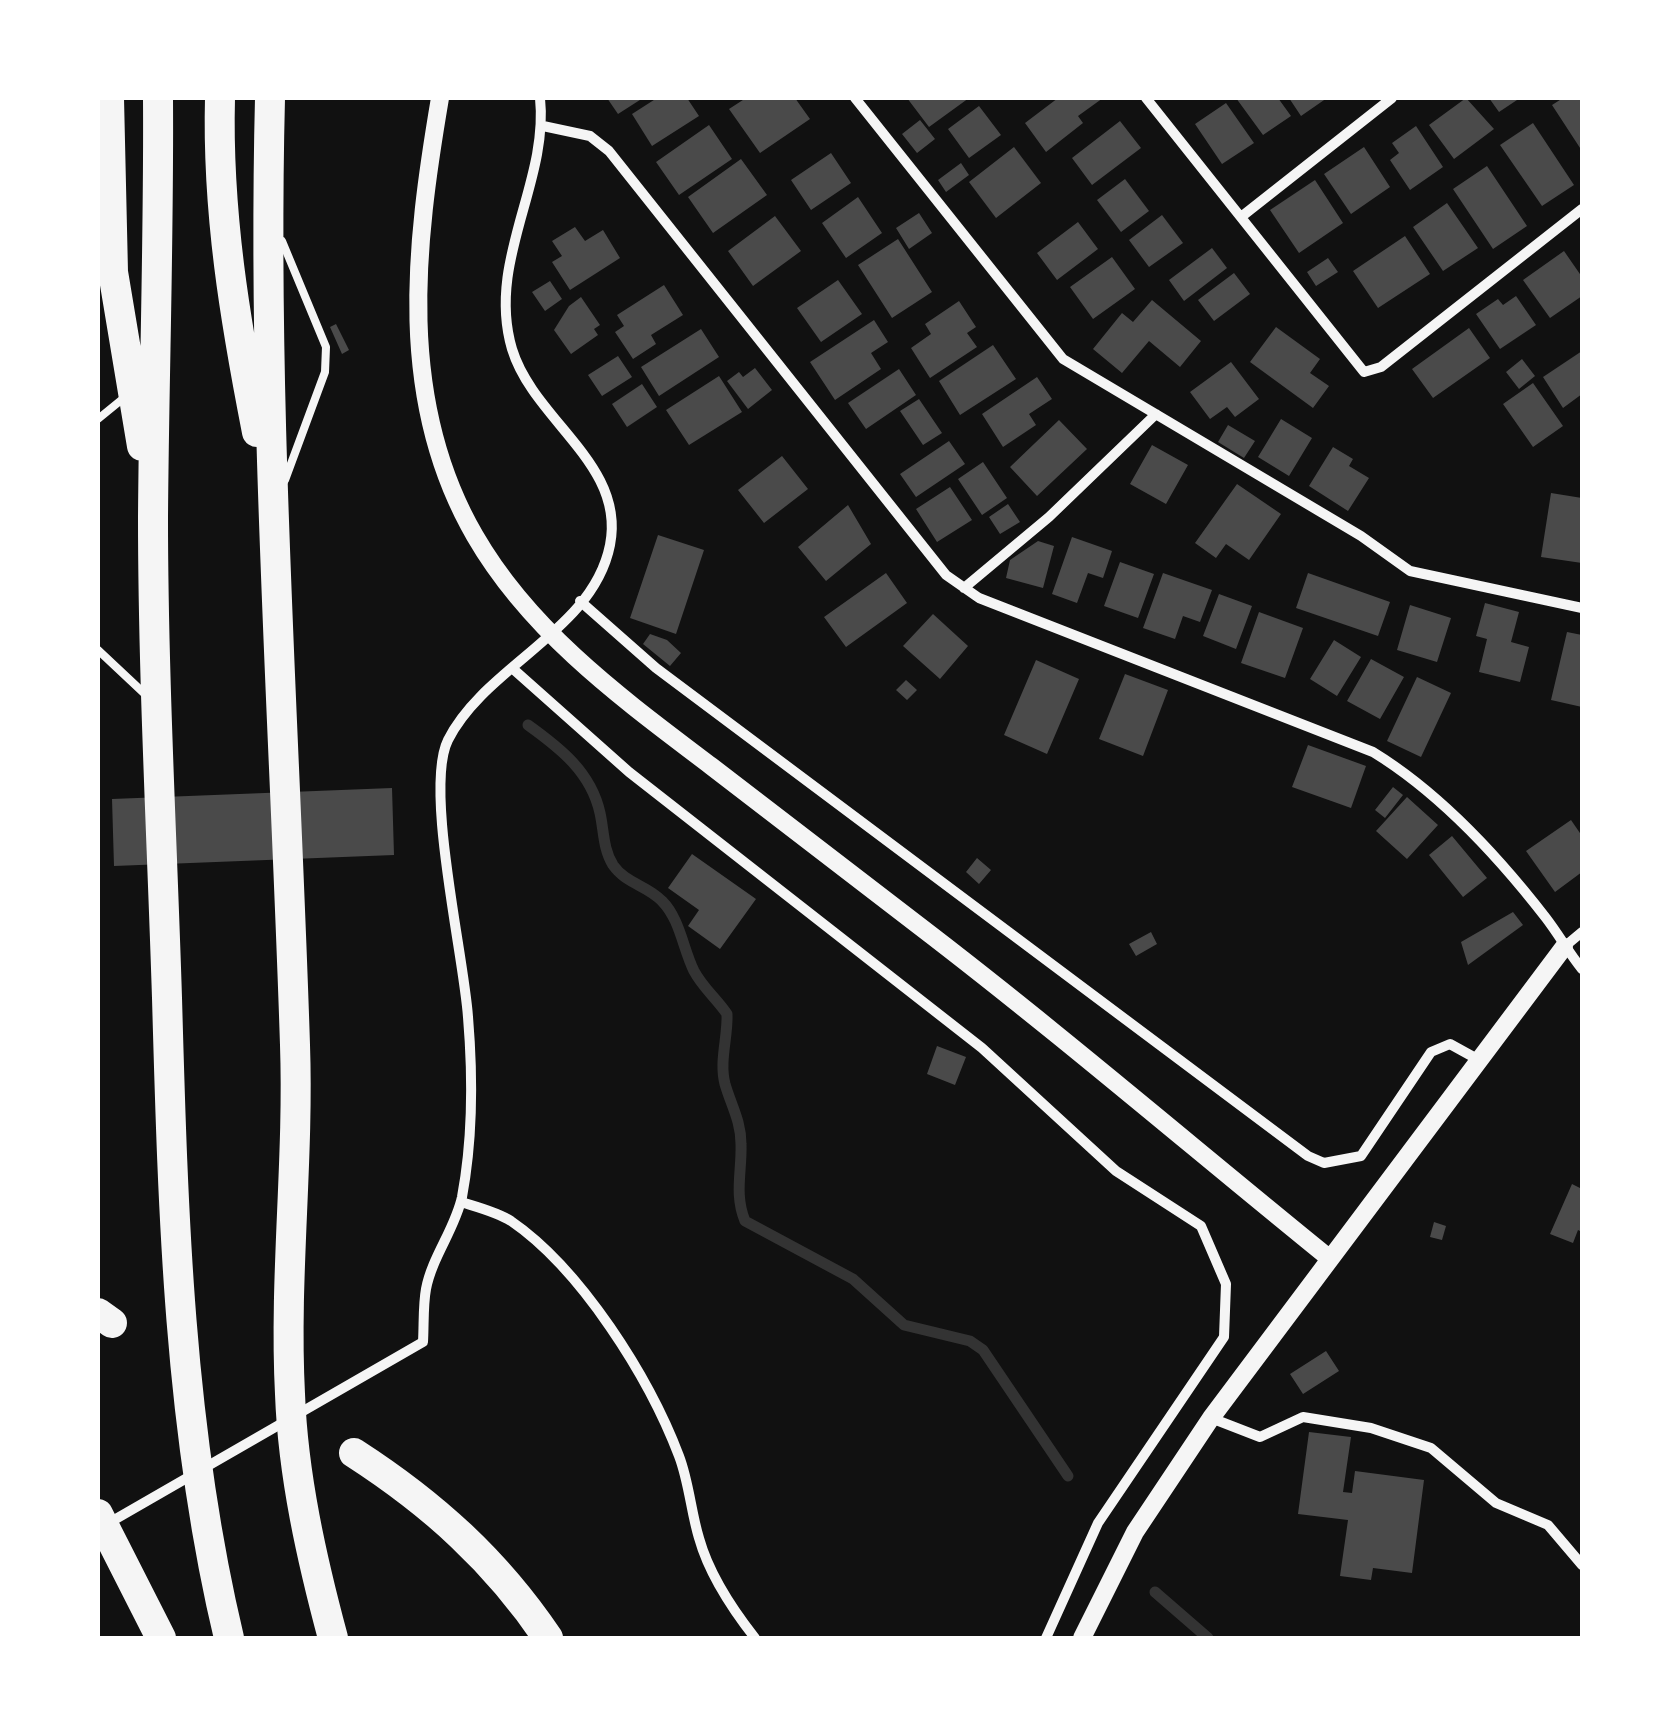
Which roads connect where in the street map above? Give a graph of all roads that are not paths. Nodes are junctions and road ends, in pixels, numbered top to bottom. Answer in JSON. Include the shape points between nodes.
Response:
{"nodes":[{"id":1,"x":109,"y":98,"type":"edge"},
{"id":2,"x":158,"y":98,"type":"edge"},
{"id":3,"x":220,"y":98,"type":"edge"},
{"id":4,"x":270,"y":98,"type":"edge"},
{"id":5,"x":440,"y":98,"type":"edge"},
{"id":6,"x":540,"y":98,"type":"edge"},
{"id":7,"x":855,"y":98,"type":"edge"},
{"id":8,"x":1146,"y":98,"type":"edge"},
{"id":9,"x":1392,"y":98,"type":"edge"},
{"id":10,"x":543,"y":126,"type":"junction"},
{"id":11,"x":268,"y":178,"type":"junction"},
{"id":12,"x":1582,"y":208,"type":"edge"},
{"id":13,"x":1241,"y":217,"type":"junction"},
{"id":14,"x":157,"y":371,"type":"junction"},
{"id":15,"x":132,"y":391,"type":"junction"},
{"id":16,"x":1156,"y":414,"type":"junction"},
{"id":17,"x":98,"y":419,"type":"edge"},
{"id":18,"x":272,"y":514,"type":"junction"},
{"id":19,"x":154,"y":518,"type":"junction"},
{"id":20,"x":964,"y":588,"type":"junction"},
{"id":21,"x":580,"y":601,"type":"junction"},
{"id":22,"x":1582,"y":608,"type":"edge"},
{"id":23,"x":550,"y":632,"type":"junction"},
{"id":24,"x":98,"y":650,"type":"edge"},
{"id":25,"x":512,"y":668,"type":"junction"},
{"id":26,"x":157,"y":706,"type":"junction"},
{"id":27,"x":1582,"y":932,"type":"edge"},
{"id":28,"x":1564,"y":946,"type":"junction"},
{"id":29,"x":1582,"y":969,"type":"edge"},
{"id":30,"x":1479,"y":1060,"type":"junction"},
{"id":31,"x":461,"y":1202,"type":"junction"},
{"id":32,"x":1329,"y":1258,"type":"junction"},
{"id":33,"x":1211,"y":1418,"type":"junction"},
{"id":34,"x":354,"y":1453,"type":"dead end"},
{"id":35,"x":98,"y":1514,"type":"edge"},
{"id":36,"x":98,"y":1529,"type":"edge"},
{"id":37,"x":1582,"y":1565,"type":"edge"},
{"id":38,"x":161,"y":1638,"type":"edge"},
{"id":39,"x":229,"y":1638,"type":"edge"},
{"id":40,"x":334,"y":1638,"type":"edge"},
{"id":41,"x":548,"y":1638,"type":"edge"},
{"id":42,"x":755,"y":1638,"type":"edge"},
{"id":43,"x":1046,"y":1638,"type":"edge"},
{"id":44,"x":1082,"y":1638,"type":"edge"}],
"edges":[{"from":1,"to":15,"type":"highway","via":[[113,272]]},
{"from":2,"to":14,"type":"highway"},
{"from":3,"to":18,"type":"highway","via":[[228,283]]},
{"from":4,"to":11,"type":"highway"},
{"from":5,"to":23,"type":"street","via":[[416,281],[420,376],[439,454],[474,534]]},
{"from":6,"to":10,"type":"street"},
{"from":7,"to":16,"type":"street","via":[[1062,359]]},
{"from":8,"to":13,"type":"street"},
{"from":9,"to":13,"type":"street"},
{"from":10,"to":20,"type":"street","via":[[590,136],[609,151],[946,575]]},
{"from":10,"to":21,"type":"street","via":[[508,260],[506,318],[520,372],[590,462],[612,515],[600,574]]},
{"from":11,"to":18,"type":"highway"},
{"from":11,"to":18,"type":"lane","via":[[286,258],[326,347],[325,372]]},
{"from":12,"to":13,"type":"street","via":[[1381,368],[1364,372]]},
{"from":14,"to":15,"type":"lane"},
{"from":14,"to":19,"type":"highway"},
{"from":15,"to":17,"type":"lane"},
{"from":15,"to":19,"type":"highway"},
{"from":16,"to":20,"type":"street"},
{"from":16,"to":22,"type":"street","via":[[1410,571]]},
{"from":18,"to":40,"type":"highway","via":[[297,1110],[290,1398],[302,1501]]},
{"from":19,"to":26,"type":"highway"},
{"from":20,"to":28,"type":"street","via":[[1373,752],[1410,775],[1457,819]]},
{"from":21,"to":23,"type":"street"},
{"from":21,"to":30,"type":"street","via":[[656,668],[1308,1156],[1324,1163],[1361,1156],[1431,1052],[1450,1044]]},
{"from":23,"to":25,"type":"street"},
{"from":23,"to":32,"type":"street","via":[[617,694],[942,944]]},
{"from":24,"to":26,"type":"lane"},
{"from":25,"to":31,"type":"street","via":[[446,742],[440,789],[468,1016],[472,1128]]},
{"from":25,"to":43,"type":"street","via":[[629,772],[982,1048],[1116,1171],[1201,1226],[1226,1284],[1224,1337],[1098,1523]]},
{"from":26,"to":39,"type":"highway","via":[[182,1348]]},
{"from":27,"to":28,"type":"street"},
{"from":28,"to":29,"type":"street"},
{"from":28,"to":30,"type":"street"},
{"from":30,"to":32,"type":"street"},
{"from":31,"to":36,"type":"street","via":[[426,1287],[423,1342]]},
{"from":31,"to":42,"type":"street","via":[[508,1219],[535,1241],[597,1313],[648,1388],[680,1458],[700,1542],[734,1612]]},
{"from":32,"to":33,"type":"street"},
{"from":33,"to":37,"type":"street","via":[[1260,1436],[1304,1417],[1431,1448],[1496,1503],[1548,1525]]},
{"from":33,"to":44,"type":"street","via":[[1135,1532]]},
{"from":34,"to":41,"type":"highway","via":[[476,1546]]},
{"from":35,"to":38,"type":"highway"}]}
